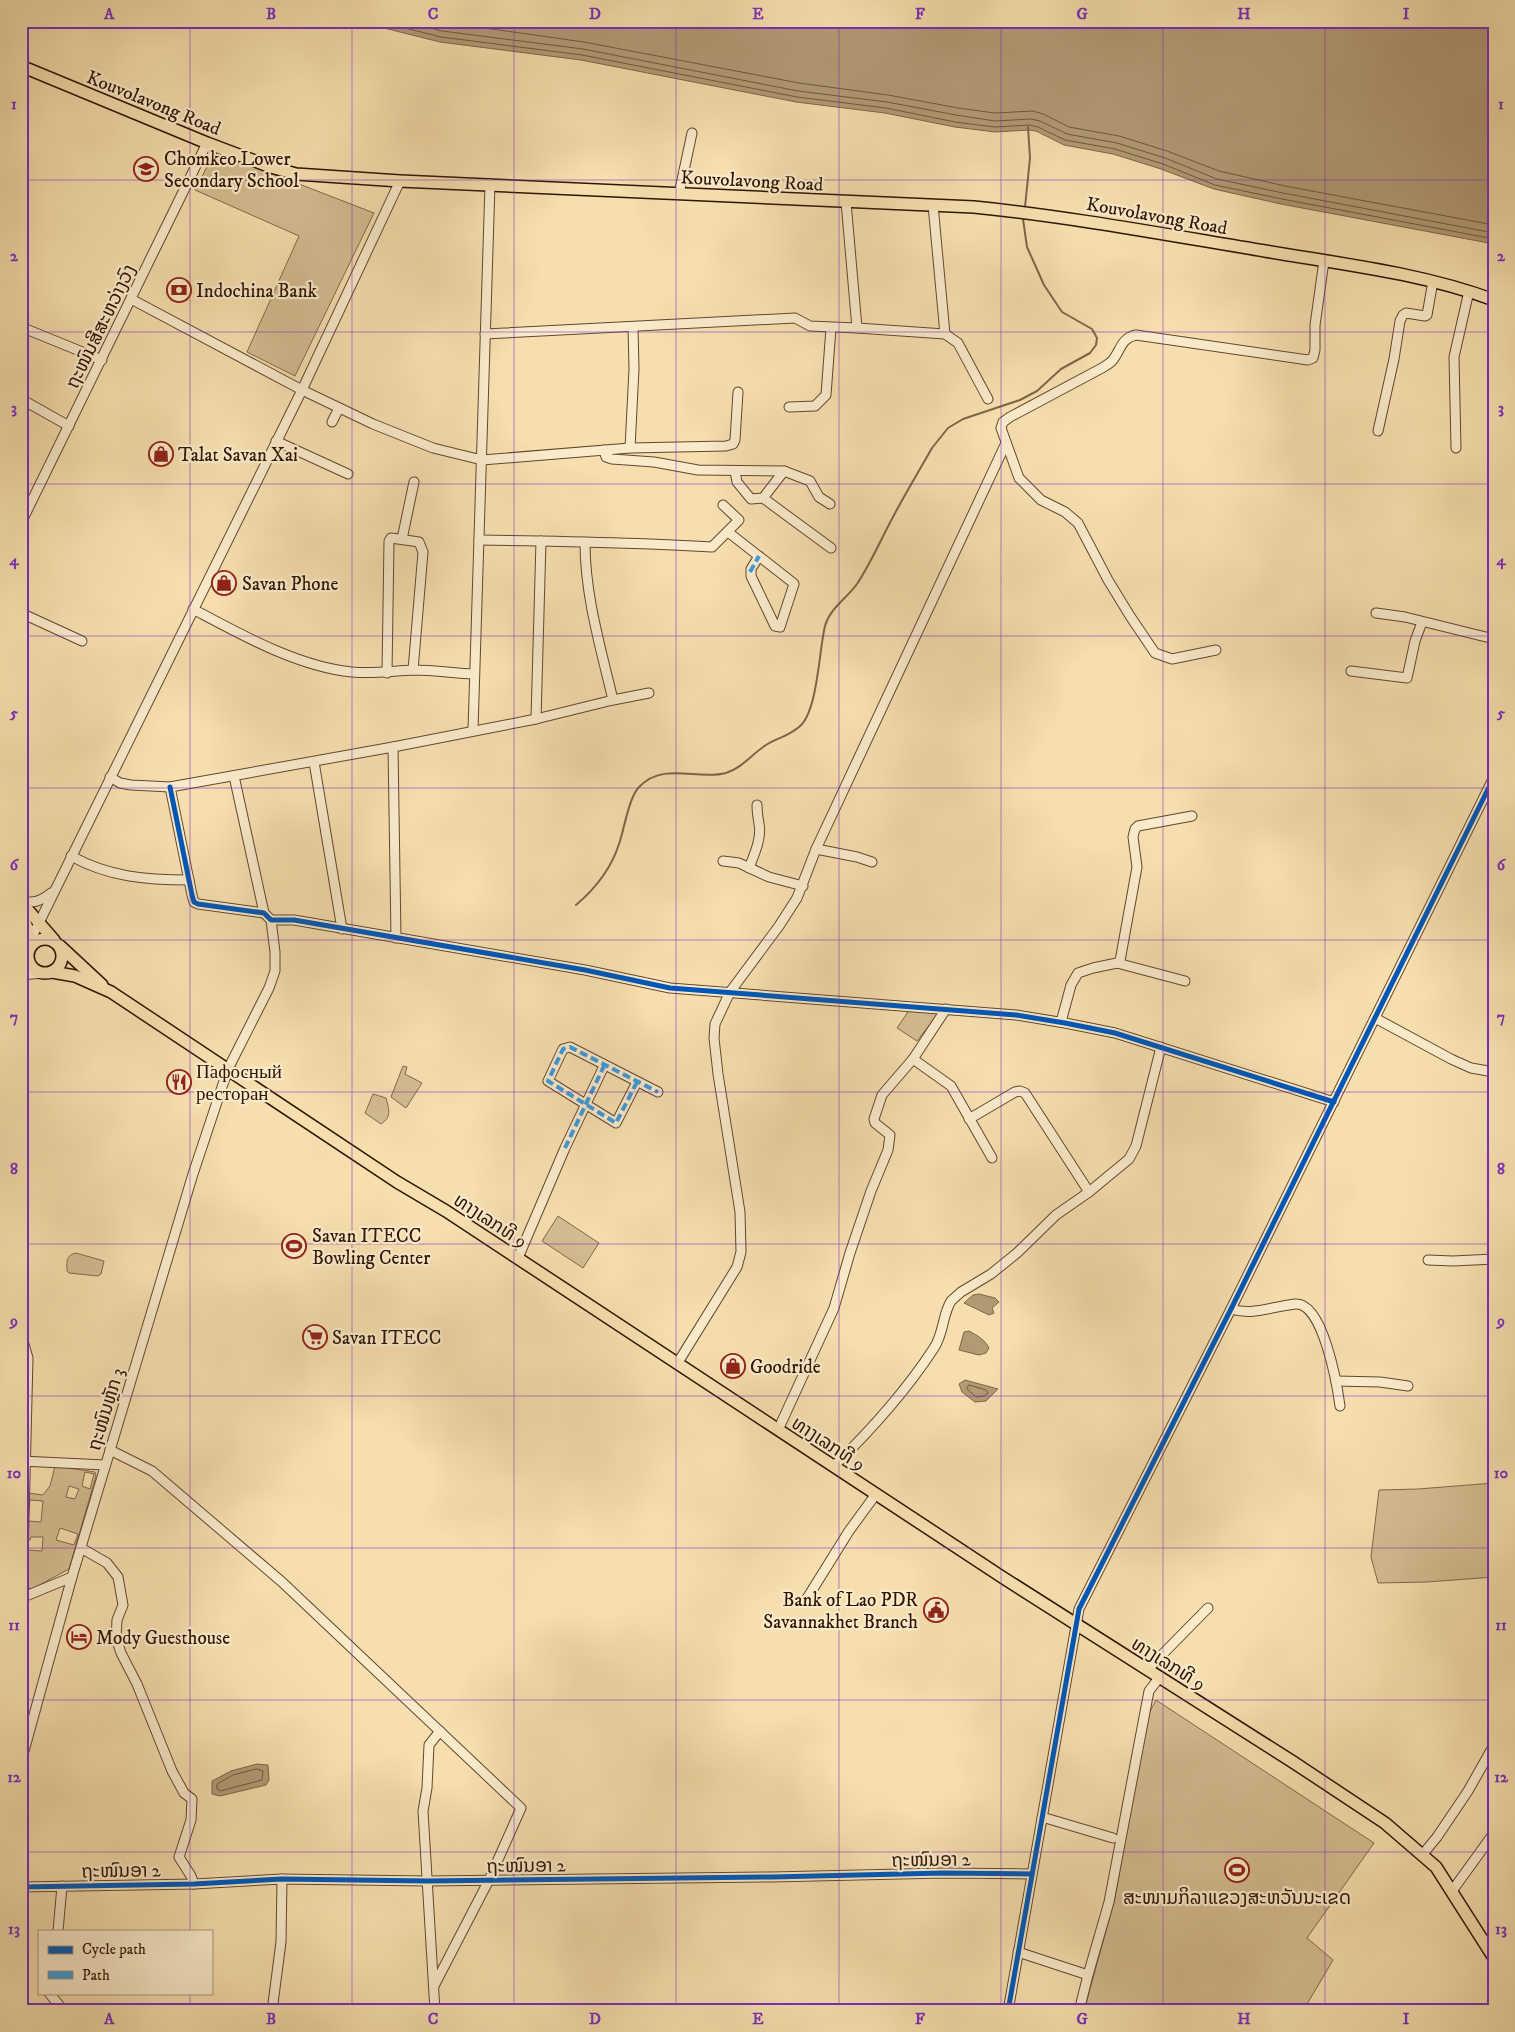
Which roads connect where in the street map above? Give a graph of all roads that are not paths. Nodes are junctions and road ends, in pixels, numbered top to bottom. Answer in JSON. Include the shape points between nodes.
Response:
{"nodes":[{"id":1,"x":21,"y":66,"type":"edge"},
{"id":2,"x":692,"y":133,"type":"dead end"},
{"id":3,"x":207,"y":143,"type":"junction"},
{"id":4,"x":400,"y":181,"type":"junction"},
{"id":5,"x":490,"y":184,"type":"junction"},
{"id":6,"x":679,"y":194,"type":"junction"},
{"id":7,"x":846,"y":202,"type":"junction"},
{"id":8,"x":934,"y":205,"type":"junction"},
{"id":9,"x":1324,"y":261,"type":"junction"},
{"id":10,"x":1433,"y":281,"type":"junction"},
{"id":11,"x":1469,"y":291,"type":"junction"},
{"id":12,"x":131,"y":299,"type":"junction"},
{"id":13,"x":1494,"y":300,"type":"edge"},
{"id":14,"x":21,"y":327,"type":"edge"},
{"id":15,"x":633,"y":327,"type":"junction"},
{"id":16,"x":831,"y":328,"type":"junction"},
{"id":17,"x":857,"y":328,"type":"junction"},
{"id":18,"x":485,"y":334,"type":"junction"},
{"id":19,"x":945,"y":334,"type":"junction"},
{"id":20,"x":102,"y":360,"type":"junction"},
{"id":21,"x":302,"y":390,"type":"junction"},
{"id":22,"x":738,"y":392,"type":"dead end"},
{"id":23,"x":21,"y":399,"type":"edge"},
{"id":24,"x":988,"y":399,"type":"dead end"},
{"id":25,"x":789,"y":407,"type":"dead end"},
{"id":26,"x":340,"y":408,"type":"junction"},
{"id":27,"x":332,"y":422,"type":"dead end"},
{"id":28,"x":69,"y":426,"type":"junction"},
{"id":29,"x":1378,"y":431,"type":"dead end"},
{"id":30,"x":276,"y":441,"type":"junction"},
{"id":31,"x":1006,"y":443,"type":"junction"},
{"id":32,"x":630,"y":448,"type":"junction"},
{"id":33,"x":1456,"y":448,"type":"dead end"},
{"id":34,"x":604,"y":450,"type":"junction"},
{"id":35,"x":482,"y":460,"type":"junction"},
{"id":36,"x":734,"y":471,"type":"junction"},
{"id":37,"x":784,"y":471,"type":"junction"},
{"id":38,"x":348,"y":474,"type":"dead end"},
{"id":39,"x":414,"y":482,"type":"dead end"},
{"id":40,"x":763,"y":498,"type":"junction"},
{"id":41,"x":830,"y":504,"type":"dead end"},
{"id":42,"x":723,"y":505,"type":"dead end"},
{"id":43,"x":21,"y":523,"type":"edge"},
{"id":44,"x":728,"y":532,"type":"junction"},
{"id":45,"x":402,"y":540,"type":"junction"},
{"id":46,"x":478,"y":540,"type":"junction"},
{"id":47,"x":541,"y":540,"type":"junction"},
{"id":48,"x":585,"y":543,"type":"junction"},
{"id":49,"x":830,"y":548,"type":"dead end"},
{"id":50,"x":759,"y":556,"type":"junction"},
{"id":51,"x":193,"y":609,"type":"junction"},
{"id":52,"x":21,"y":613,"type":"edge"},
{"id":53,"x":1376,"y":613,"type":"dead end"},
{"id":54,"x":1422,"y":622,"type":"junction"},
{"id":55,"x":1494,"y":638,"type":"edge"},
{"id":56,"x":82,"y":641,"type":"dead end"},
{"id":57,"x":1216,"y":650,"type":"dead end"},
{"id":58,"x":413,"y":670,"type":"junction"},
{"id":59,"x":1351,"y":671,"type":"dead end"},
{"id":60,"x":388,"y":673,"type":"junction"},
{"id":61,"x":474,"y":674,"type":"junction"},
{"id":62,"x":649,"y":693,"type":"dead end"},
{"id":63,"x":614,"y":700,"type":"junction"},
{"id":64,"x":536,"y":719,"type":"junction"},
{"id":65,"x":473,"y":730,"type":"junction"},
{"id":66,"x":393,"y":747,"type":"junction"},
{"id":67,"x":314,"y":762,"type":"junction"},
{"id":68,"x":234,"y":776,"type":"junction"},
{"id":69,"x":110,"y":777,"type":"junction"},
{"id":70,"x":1494,"y":777,"type":"edge"},
{"id":71,"x":170,"y":787,"type":"junction"},
{"id":72,"x":757,"y":805,"type":"dead end"},
{"id":73,"x":1192,"y":816,"type":"dead end"},
{"id":74,"x":816,"y":850,"type":"junction"},
{"id":75,"x":71,"y":856,"type":"junction"},
{"id":76,"x":723,"y":861,"type":"dead end"},
{"id":77,"x":872,"y":862,"type":"dead end"},
{"id":78,"x":749,"y":868,"type":"junction"},
{"id":79,"x":189,"y":880,"type":"junction"},
{"id":80,"x":803,"y":886,"type":"junction"},
{"id":81,"x":53,"y":891,"type":"junction"},
{"id":82,"x":21,"y":901,"type":"edge"},
{"id":83,"x":21,"y":913,"type":"edge"},
{"id":84,"x":264,"y":913,"type":"junction"},
{"id":85,"x":271,"y":920,"type":"junction"},
{"id":86,"x":38,"y":922,"type":"junction"},
{"id":87,"x":342,"y":929,"type":"junction"},
{"id":88,"x":396,"y":938,"type":"junction"},
{"id":89,"x":58,"y":944,"type":"junction"},
{"id":90,"x":27,"y":952,"type":"edge"},
{"id":91,"x":1117,"y":964,"type":"junction"},
{"id":92,"x":48,"y":973,"type":"junction"},
{"id":93,"x":21,"y":974,"type":"edge"},
{"id":94,"x":1185,"y":981,"type":"dead end"},
{"id":95,"x":111,"y":992,"type":"junction"},
{"id":96,"x":730,"y":992,"type":"junction"},
{"id":97,"x":946,"y":1010,"type":"junction"},
{"id":98,"x":1375,"y":1018,"type":"junction"},
{"id":99,"x":1061,"y":1022,"type":"junction"},
{"id":100,"x":1161,"y":1047,"type":"junction"},
{"id":101,"x":913,"y":1059,"type":"junction"},
{"id":102,"x":604,"y":1066,"type":"junction"},
{"id":103,"x":228,"y":1069,"type":"junction"},
{"id":104,"x":1494,"y":1072,"type":"edge"},
{"id":105,"x":637,"y":1082,"type":"junction"},
{"id":106,"x":658,"y":1092,"type":"dead end"},
{"id":107,"x":1334,"y":1102,"type":"junction"},
{"id":108,"x":586,"y":1104,"type":"junction"},
{"id":109,"x":969,"y":1119,"type":"junction"},
{"id":110,"x":992,"y":1158,"type":"dead end"},
{"id":111,"x":1089,"y":1192,"type":"junction"},
{"id":112,"x":518,"y":1258,"type":"junction"},
{"id":113,"x":1494,"y":1259,"type":"edge"},
{"id":114,"x":1428,"y":1260,"type":"dead end"},
{"id":115,"x":1231,"y":1309,"type":"junction"},
{"id":116,"x":21,"y":1334,"type":"edge"},
{"id":117,"x":677,"y":1364,"type":"junction"},
{"id":118,"x":1336,"y":1381,"type":"junction"},
{"id":119,"x":1408,"y":1386,"type":"dead end"},
{"id":120,"x":1340,"y":1406,"type":"dead end"},
{"id":121,"x":778,"y":1430,"type":"junction"},
{"id":122,"x":110,"y":1450,"type":"junction"},
{"id":123,"x":24,"y":1462,"type":"edge"},
{"id":124,"x":106,"y":1465,"type":"junction"},
{"id":125,"x":834,"y":1466,"type":"junction"},
{"id":126,"x":876,"y":1494,"type":"junction"},
{"id":127,"x":81,"y":1548,"type":"junction"},
{"id":128,"x":72,"y":1577,"type":"junction"},
{"id":129,"x":22,"y":1598,"type":"edge"},
{"id":130,"x":806,"y":1600,"type":"dead end"},
{"id":131,"x":1208,"y":1608,"type":"dead end"},
{"id":132,"x":1075,"y":1624,"type":"junction"},
{"id":133,"x":1147,"y":1670,"type":"junction"},
{"id":134,"x":1160,"y":1678,"type":"junction"},
{"id":135,"x":440,"y":1731,"type":"junction"},
{"id":136,"x":1494,"y":1745,"type":"edge"},
{"id":137,"x":21,"y":1762,"type":"edge"},
{"id":138,"x":1042,"y":1817,"type":"junction"},
{"id":139,"x":1494,"y":1833,"type":"edge"},
{"id":140,"x":1113,"y":1838,"type":"dead end"},
{"id":141,"x":1423,"y":1854,"type":"junction"},
{"id":142,"x":1032,"y":1874,"type":"junction"},
{"id":143,"x":282,"y":1879,"type":"junction"},
{"id":144,"x":489,"y":1880,"type":"junction"},
{"id":145,"x":427,"y":1881,"type":"junction"},
{"id":146,"x":194,"y":1884,"type":"junction"},
{"id":147,"x":62,"y":1886,"type":"junction"},
{"id":148,"x":21,"y":1887,"type":"edge"},
{"id":149,"x":1452,"y":1891,"type":"junction"},
{"id":150,"x":58,"y":1930,"type":"edge"},
{"id":151,"x":1018,"y":1952,"type":"junction"},
{"id":152,"x":1494,"y":1958,"type":"edge"},
{"id":153,"x":1088,"y":1975,"type":"junction"},
{"id":154,"x":434,"y":1986,"type":"junction"},
{"id":155,"x":50,"y":1994,"type":"edge"},
{"id":156,"x":64,"y":2011,"type":"edge"},
{"id":157,"x":272,"y":2011,"type":"edge"},
{"id":158,"x":435,"y":2011,"type":"edge"},
{"id":159,"x":1008,"y":2011,"type":"edge"},
{"id":160,"x":1079,"y":2011,"type":"edge"}],
"edges":[{"from":1,"to":3,"type":"main road","name":"Kouvolavong Road"},
{"from":2,"to":6,"type":"street"},
{"from":3,"to":4,"type":"main road","name":"Kouvolavong Road","via":[[296,174]]},
{"from":3,"to":12,"type":"street","name":"ຖະໜົນສີສະຫວ່າງວົງ"},
{"from":4,"to":5,"type":"main road","name":"Kouvolavong Road"},
{"from":4,"to":21,"type":"street"},
{"from":5,"to":6,"type":"main road","name":"Kouvolavong Road"},
{"from":5,"to":18,"type":"street"},
{"from":6,"to":7,"type":"main road","name":"Kouvolavong Road"},
{"from":7,"to":8,"type":"main road","name":"Kouvolavong Road"},
{"from":7,"to":17,"type":"street"},
{"from":8,"to":9,"type":"main road","name":"Kouvolavong Road","via":[[1041,214]]},
{"from":8,"to":19,"type":"street"},
{"from":9,"to":10,"type":"main road","name":"Kouvolavong Road"},
{"from":9,"to":31,"type":"street","via":[[1313,358],[1308,360],[1129,336],[1112,361],[1102,368],[1003,422],[1001,428]]},
{"from":10,"to":11,"type":"main road","name":"Kouvolavong Road"},
{"from":10,"to":29,"type":"street","via":[[1427,315],[1406,313],[1400,322]]},
{"from":11,"to":13,"type":"main road","name":"Kouvolavong Road"},
{"from":11,"to":33,"type":"street","via":[[1454,357]]},
{"from":12,"to":20,"type":"street","name":"ຖະໜົນສີສະຫວ່າງວົງ"},
{"from":12,"to":21,"type":"street"},
{"from":14,"to":20,"type":"street"},
{"from":15,"to":16,"type":"street","via":[[795,318],[810,326]]},
{"from":15,"to":18,"type":"street"},
{"from":15,"to":32,"type":"street"},
{"from":16,"to":17,"type":"street"},
{"from":16,"to":25,"type":"street","via":[[826,395],[815,406]]},
{"from":17,"to":19,"type":"street"},
{"from":18,"to":35,"type":"street"},
{"from":19,"to":24,"type":"street","via":[[958,344]]},
{"from":20,"to":28,"type":"street","name":"ຖະໜົນສີສະຫວ່າງວົງ"},
{"from":21,"to":26,"type":"street"},
{"from":21,"to":30,"type":"street"},
{"from":22,"to":32,"type":"street","via":[[732,444]]},
{"from":23,"to":28,"type":"street"},
{"from":26,"to":27,"type":"street"},
{"from":26,"to":35,"type":"street","via":[[434,448]]},
{"from":28,"to":43,"type":"street","name":"ຖະໜົນສີສະຫວ່າງວົງ"},
{"from":30,"to":38,"type":"street"},
{"from":30,"to":51,"type":"street"},
{"from":31,"to":57,"type":"street","via":[[1019,478],[1041,500],[1065,512],[1078,524],[1108,580],[1156,653],[1172,660]]},
{"from":31,"to":74,"type":"street"},
{"from":32,"to":34,"type":"street"},
{"from":34,"to":35,"type":"street"},
{"from":34,"to":36,"type":"street","via":[[606,457],[612,459],[698,470]]},
{"from":35,"to":46,"type":"street"},
{"from":36,"to":37,"type":"street"},
{"from":36,"to":40,"type":"street","via":[[737,482],[751,499]]},
{"from":37,"to":40,"type":"street"},
{"from":37,"to":41,"type":"street","via":[[810,481],[818,497]]},
{"from":39,"to":45,"type":"street"},
{"from":40,"to":49,"type":"street"},
{"from":42,"to":44,"type":"street","via":[[739,520]]},
{"from":44,"to":48,"type":"street","via":[[712,547],[621,541]]},
{"from":44,"to":50,"type":"street"},
{"from":45,"to":58,"type":"street","via":[[419,542],[423,552]]},
{"from":45,"to":60,"type":"street","via":[[391,538],[388,541]]},
{"from":46,"to":47,"type":"street"},
{"from":46,"to":61,"type":"street"},
{"from":47,"to":48,"type":"street"},
{"from":47,"to":64,"type":"street"},
{"from":48,"to":63,"type":"street","via":[[585,567],[594,619]]},
{"from":50,"to":50,"type":"street","via":[[794,584],[780,628],[775,626],[751,576],[751,569]]},
{"from":51,"to":60,"type":"street","via":[[245,637],[318,665],[351,672]]},
{"from":51,"to":69,"type":"street"},
{"from":52,"to":56,"type":"street"},
{"from":53,"to":54,"type":"street"},
{"from":54,"to":55,"type":"street"},
{"from":54,"to":59,"type":"street","via":[[1407,678]]},
{"from":58,"to":60,"type":"street"},
{"from":58,"to":61,"type":"street"},
{"from":61,"to":65,"type":"street"},
{"from":62,"to":63,"type":"street"},
{"from":63,"to":64,"type":"street"},
{"from":64,"to":65,"type":"street"},
{"from":65,"to":66,"type":"street"},
{"from":66,"to":67,"type":"street"},
{"from":66,"to":88,"type":"street"},
{"from":67,"to":68,"type":"street"},
{"from":67,"to":87,"type":"street"},
{"from":68,"to":71,"type":"street"},
{"from":68,"to":84,"type":"street"},
{"from":69,"to":71,"type":"street","via":[[131,786]]},
{"from":69,"to":75,"type":"street"},
{"from":70,"to":98,"type":"street"},
{"from":71,"to":79,"type":"street"},
{"from":72,"to":78,"type":"street","via":[[760,825],[757,848]]},
{"from":73,"to":91,"type":"street","via":[[1135,829],[1137,867]]},
{"from":74,"to":77,"type":"street"},
{"from":74,"to":80,"type":"street"},
{"from":75,"to":79,"type":"street","via":[[111,874]]},
{"from":75,"to":81,"type":"street"},
{"from":76,"to":78,"type":"street","via":[[733,861]]},
{"from":78,"to":80,"type":"street"},
{"from":79,"to":84,"type":"street","via":[[194,902],[198,904]]},
{"from":80,"to":96,"type":"street","via":[[779,926]]},
{"from":81,"to":82,"type":"street","via":[[33,902]]},
{"from":81,"to":86,"type":"street"},
{"from":82,"to":86,"type":"main road","name":"ທາງເລກທີ 9"},
{"from":83,"to":90,"type":"main road","via":[[26,922]]},
{"from":84,"to":85,"type":"street"},
{"from":85,"to":87,"type":"street","via":[[294,920]]},
{"from":85,"to":103,"type":"street","name":"ຖະໜົນຫຼັກ 3","via":[[275,971]]},
{"from":86,"to":89,"type":"main road","name":"ທາງເລກທີ 9"},
{"from":86,"to":90,"type":"street"},
{"from":87,"to":88,"type":"street"},
{"from":88,"to":96,"type":"street","via":[[670,988]]},
{"from":89,"to":90,"type":"main road","via":[[42,938],[34,942]]},
{"from":89,"to":92,"type":"main road","via":[[62,960]]},
{"from":89,"to":95,"type":"main road","name":"ທາງເລກທີ 9"},
{"from":90,"to":92,"type":"main road","via":[[30,965],[35,970]]},
{"from":90,"to":93,"type":"street"},
{"from":91,"to":94,"type":"street"},
{"from":91,"to":99,"type":"street","via":[[1078,973],[1071,985]]},
{"from":92,"to":93,"type":"street"},
{"from":92,"to":95,"type":"main road","name":"ທາງເລກທີ 9","via":[[75,976]]},
{"from":95,"to":103,"type":"main road","name":"ທາງເລກທີ 9"},
{"from":96,"to":97,"type":"street"},
{"from":96,"to":117,"type":"street","via":[[715,1024],[714,1038],[740,1212],[741,1252],[737,1266]]},
{"from":97,"to":99,"type":"street"},
{"from":97,"to":101,"type":"street"},
{"from":98,"to":104,"type":"street","via":[[1471,1068]]},
{"from":98,"to":107,"type":"street"},
{"from":99,"to":100,"type":"street"},
{"from":100,"to":107,"type":"street"},
{"from":100,"to":111,"type":"street","via":[[1133,1152]]},
{"from":101,"to":109,"type":"street","via":[[951,1086]]},
{"from":101,"to":121,"type":"street","via":[[882,1095],[874,1119],[890,1135],[888,1150],[865,1209],[834,1308]]},
{"from":102,"to":105,"type":"street"},
{"from":102,"to":108,"type":"street"},
{"from":102,"to":108,"type":"street","via":[[570,1047],[564,1049],[548,1082]]},
{"from":103,"to":112,"type":"main road","name":"ທາງເລກທີ 9"},
{"from":103,"to":122,"type":"street","name":"ຖະໜົນຫຼັກ 3"},
{"from":105,"to":106,"type":"street"},
{"from":105,"to":108,"type":"street","via":[[616,1123]]},
{"from":107,"to":115,"type":"street"},
{"from":108,"to":112,"type":"street"},
{"from":109,"to":110,"type":"street"},
{"from":109,"to":111,"type":"street","via":[[1015,1092],[1024,1093]]},
{"from":111,"to":125,"type":"street","via":[[1056,1215],[1001,1266],[951,1301],[934,1348],[906,1387]]},
{"from":112,"to":117,"type":"main road","name":"ທາງເລກທີ 9"},
{"from":113,"to":114,"type":"street"},
{"from":115,"to":118,"type":"street","via":[[1260,1312],[1304,1305],[1316,1318]]},
{"from":115,"to":132,"type":"street","via":[[1079,1609]]},
{"from":116,"to":123,"type":"street","via":[[28,1358]]},
{"from":117,"to":121,"type":"main road","name":"ທາງເລກທີ 9"},
{"from":118,"to":119,"type":"street"},
{"from":118,"to":120,"type":"street"},
{"from":121,"to":125,"type":"main road","name":"ທາງເລກທີ 9"},
{"from":122,"to":124,"type":"street","name":"ຖະໜົນຫຼັກ 3"},
{"from":122,"to":135,"type":"street","via":[[152,1471],[167,1483],[284,1584]]},
{"from":123,"to":124,"type":"street"},
{"from":123,"to":129,"type":"street"},
{"from":124,"to":127,"type":"street","name":"ຖະໜົນຫຼັກ 3"},
{"from":125,"to":126,"type":"main road","name":"ທາງເລກທີ 9"},
{"from":126,"to":130,"type":"street"},
{"from":126,"to":132,"type":"main road","name":"ທາງເລກທີ 9"},
{"from":127,"to":128,"type":"street","name":"ຖະໜົນຫຼັກ 3"},
{"from":127,"to":146,"type":"street","via":[[107,1563],[118,1577],[123,1605],[117,1620],[116,1638],[172,1771],[184,1793],[192,1799],[191,1820],[180,1857]]},
{"from":128,"to":129,"type":"street"},
{"from":128,"to":137,"type":"street","name":"ຖະໜົນຫຼັກ 3"},
{"from":131,"to":133,"type":"street"},
{"from":132,"to":133,"type":"main road","name":"ທາງເລກທີ 9"},
{"from":132,"to":138,"type":"street"},
{"from":133,"to":134,"type":"main road","name":"ທາງເລກທີ 9"},
{"from":134,"to":141,"type":"main road","name":"ທາງເລກທີ 9","via":[[1386,1823]]},
{"from":134,"to":153,"type":"street","via":[[1149,1691],[1110,1902]]},
{"from":135,"to":144,"type":"street","via":[[522,1808]]},
{"from":135,"to":145,"type":"street","via":[[430,1745],[423,1811]]},
{"from":136,"to":141,"type":"street","via":[[1468,1791]]},
{"from":138,"to":140,"type":"street"},
{"from":138,"to":142,"type":"street"},
{"from":139,"to":149,"type":"street"},
{"from":141,"to":149,"type":"main road","name":"ທາງເລກທີ 9"},
{"from":142,"to":144,"type":"street","name":"ຖະໜົນອາ 2"},
{"from":142,"to":151,"type":"street"},
{"from":143,"to":145,"type":"street","name":"ຖະໜົນອາ 2"},
{"from":143,"to":146,"type":"street","name":"ຖະໜົນອາ 2"},
{"from":143,"to":157,"type":"street","via":[[281,1942]]},
{"from":144,"to":145,"type":"street","name":"ຖະໜົນອາ 2"},
{"from":144,"to":154,"type":"street"},
{"from":145,"to":154,"type":"street"},
{"from":146,"to":147,"type":"street","name":"ຖະໜົນອາ 2"},
{"from":147,"to":148,"type":"street","name":"ຖະໜົນອາ 2"},
{"from":147,"to":150,"type":"street"},
{"from":149,"to":152,"type":"main road","name":"ທາງເລກທີ 9"},
{"from":151,"to":153,"type":"street"},
{"from":151,"to":159,"type":"street"},
{"from":153,"to":160,"type":"street"},
{"from":154,"to":158,"type":"street"},
{"from":155,"to":156,"type":"street"}]}
